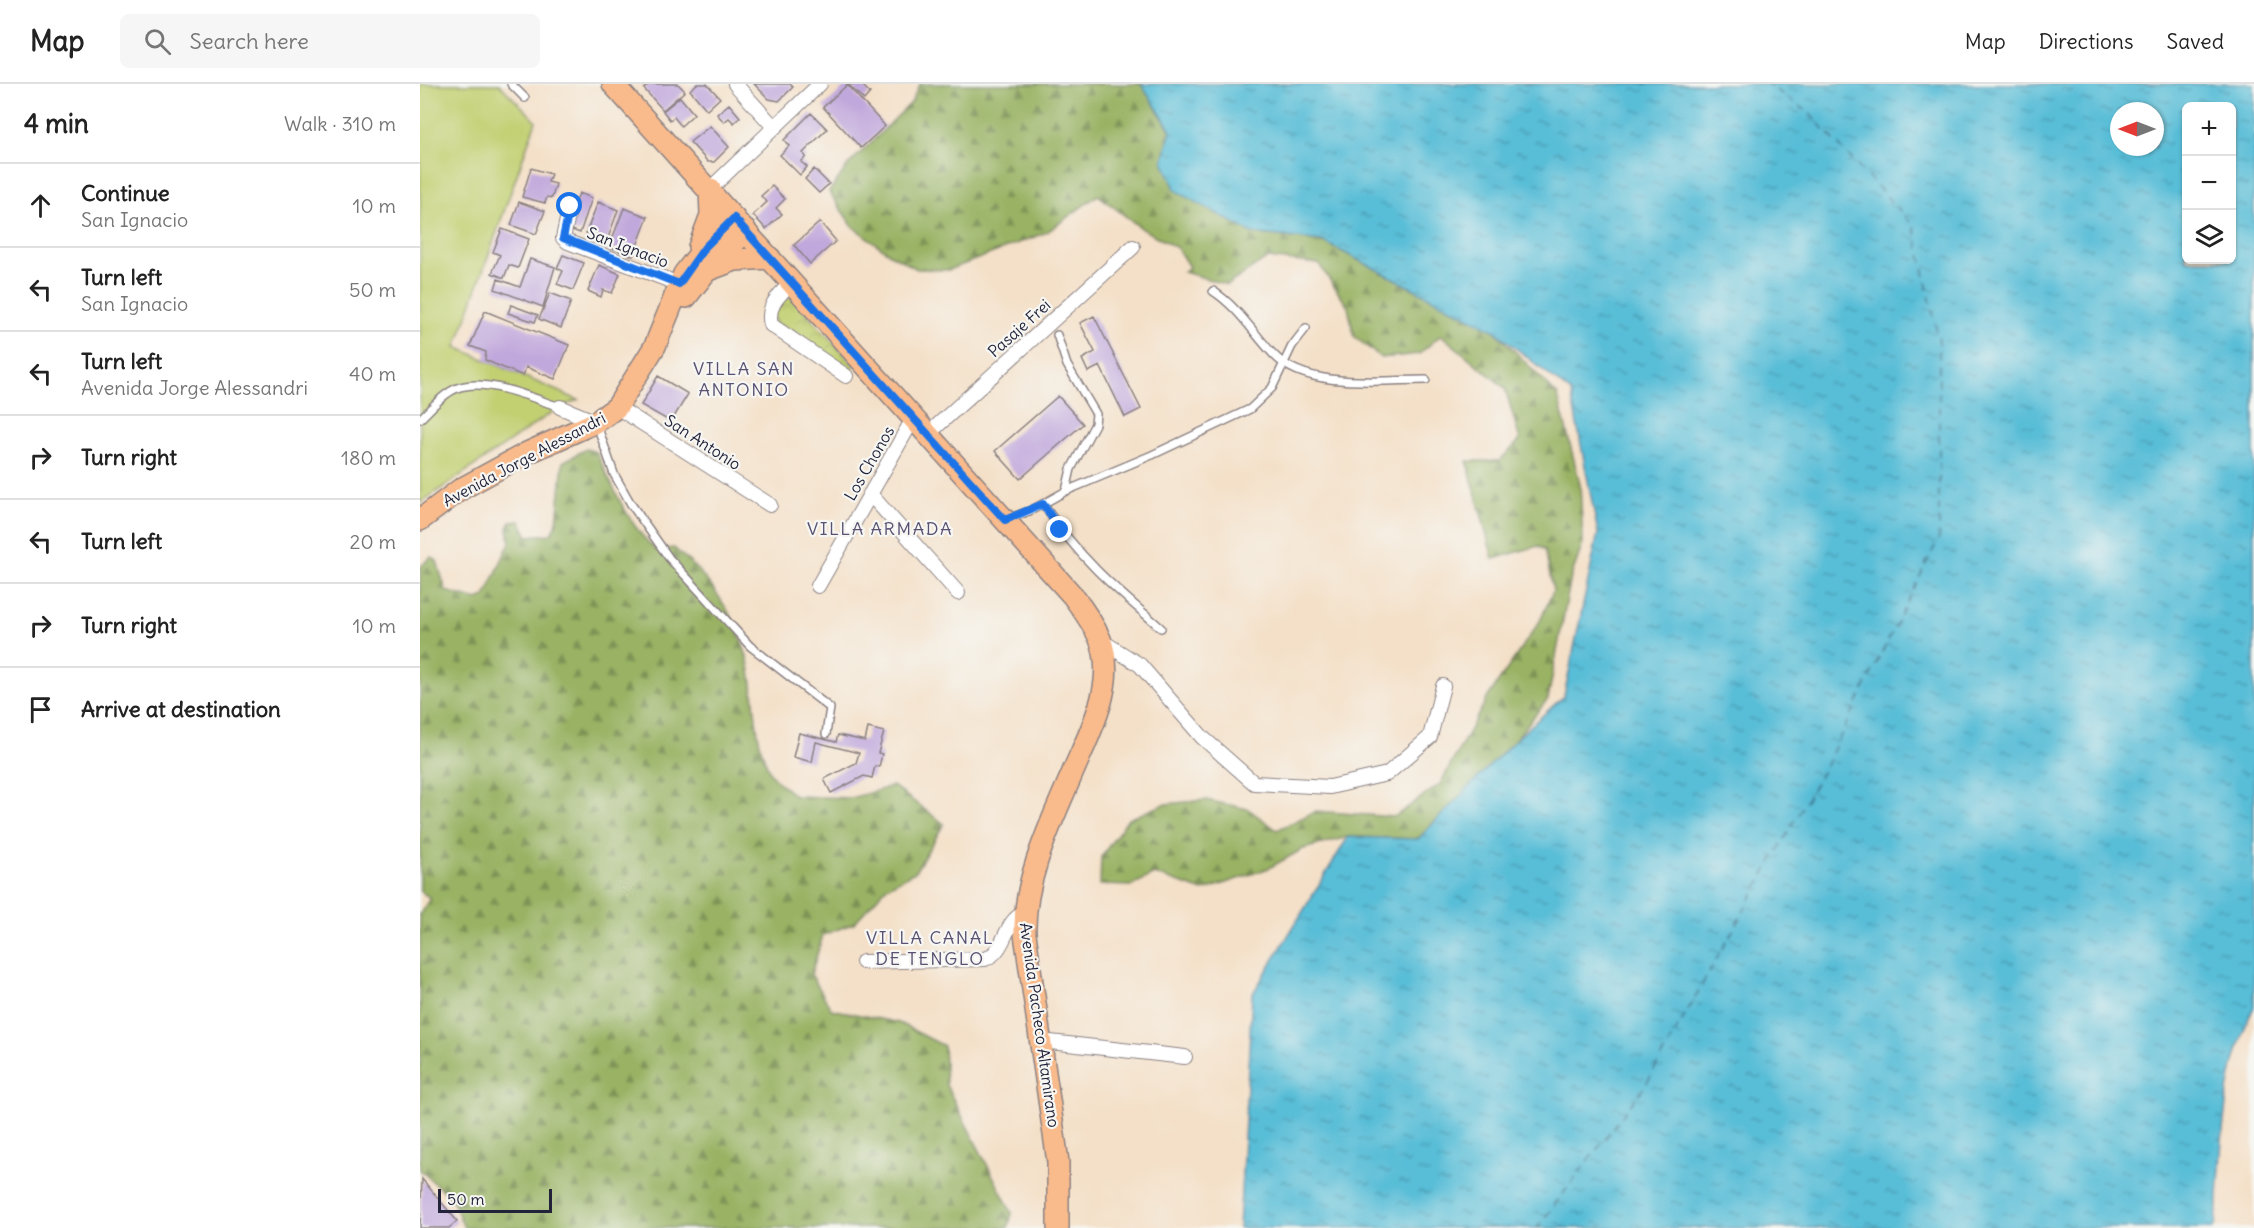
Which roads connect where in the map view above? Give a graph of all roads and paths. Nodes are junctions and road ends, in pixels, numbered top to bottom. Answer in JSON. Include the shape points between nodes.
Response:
{"nodes":[{"id":1,"x":511,"y":84,"type":"edge"},
{"id":2,"x":613,"y":84,"type":"edge"},
{"id":3,"x":735,"y":84,"type":"edge"},
{"id":4,"x":820,"y":84,"type":"edge"},
{"id":5,"x":525,"y":98,"type":"dead end"},
{"id":6,"x":774,"y":126,"type":"junction"},
{"id":7,"x":710,"y":189,"type":"junction"},
{"id":8,"x":570,"y":206,"type":"dead end"},
{"id":9,"x":740,"y":224,"type":"junction"},
{"id":10,"x":1133,"y":247,"type":"dead end"},
{"id":11,"x":770,"y":258,"type":"junction"},
{"id":12,"x":696,"y":270,"type":"junction"},
{"id":13,"x":792,"y":282,"type":"junction"},
{"id":14,"x":679,"y":284,"type":"junction"},
{"id":15,"x":1213,"y":291,"type":"dead end"},
{"id":16,"x":1306,"y":328,"type":"dead end"},
{"id":17,"x":662,"y":332,"type":"junction"},
{"id":18,"x":1056,"y":335,"type":"dead end"},
{"id":19,"x":1283,"y":363,"type":"junction"},
{"id":20,"x":846,"y":376,"type":"dead end"},
{"id":21,"x":1426,"y":380,"type":"dead end"},
{"id":22,"x":560,"y":407,"type":"joint"},
{"id":23,"x":617,"y":407,"type":"junction"},
{"id":24,"x":420,"y":419,"type":"edge"},
{"id":25,"x":596,"y":422,"type":"junction"},
{"id":26,"x":920,"y":427,"type":"junction"},
{"id":27,"x":1066,"y":491,"type":"junction"},
{"id":28,"x":870,"y":494,"type":"junction"},
{"id":29,"x":1043,"y":504,"type":"junction"},
{"id":30,"x":770,"y":505,"type":"dead end"},
{"id":31,"x":420,"y":520,"type":"edge"},
{"id":32,"x":1005,"y":520,"type":"junction"},
{"id":33,"x":818,"y":586,"type":"dead end"},
{"id":34,"x":958,"y":593,"type":"dead end"},
{"id":35,"x":1161,"y":628,"type":"dead end"},
{"id":36,"x":1100,"y":640,"type":"junction"},
{"id":37,"x":1443,"y":686,"type":"dead end"},
{"id":38,"x":826,"y":734,"type":"dead end"},
{"id":39,"x":1026,"y":912,"type":"junction"},
{"id":40,"x":863,"y":962,"type":"dead end"},
{"id":41,"x":1041,"y":1041,"type":"junction"},
{"id":42,"x":1185,"y":1057,"type":"dead end"},
{"id":43,"x":1058,"y":1228,"type":"edge"}],
"edges":[{"from":1,"to":5,"type":"lane"},
{"from":2,"to":7,"type":"main road","name":"Avenida Pacheco Altamirano"},
{"from":3,"to":6,"type":"street"},
{"from":4,"to":6,"type":"street"},
{"from":6,"to":7,"type":"street"},
{"from":7,"to":9,"type":"main road","name":"Avenida Pacheco Altamirano"},
{"from":7,"to":12,"type":"main road","via":[[709,222]]},
{"from":8,"to":14,"type":"street","name":"San Ignacio","via":[[563,238]]},
{"from":9,"to":11,"type":"main road","name":"Avenida Pacheco Altamirano"},
{"from":9,"to":12,"type":"main road","name":"Avenida Jorge Alessandri"},
{"from":10,"to":26,"type":"street","name":"Pasaje Frei"},
{"from":11,"to":12,"type":"main road","via":[[735,260]]},
{"from":11,"to":13,"type":"main road","name":"Avenida Pacheco Altamirano"},
{"from":12,"to":14,"type":"main road","name":"Avenida Jorge Alessandri"},
{"from":12,"to":17,"type":"main road","name":"Avenida Jorge Alessandri"},
{"from":13,"to":20,"type":"street","via":[[771,307],[771,325]]},
{"from":13,"to":26,"type":"main road","name":"Avenida Pacheco Altamirano"},
{"from":14,"to":17,"type":"main road","name":"Avenida Jorge Alessandri"},
{"from":15,"to":19,"type":"lane"},
{"from":16,"to":19,"type":"lane"},
{"from":17,"to":23,"type":"main road","name":"Avenida Jorge Alessandri"},
{"from":18,"to":27,"type":"lane","via":[[1067,364],[1096,414]]},
{"from":19,"to":21,"type":"lane","via":[[1295,371],[1328,378]]},
{"from":19,"to":27,"type":"lane","via":[[1272,388],[1250,409]]},
{"from":22,"to":24,"type":"lane","via":[[506,389],[465,386],[449,392]]},
{"from":22,"to":25,"type":"street"},
{"from":23,"to":25,"type":"main road","name":"Avenida Jorge Alessandri"},
{"from":23,"to":30,"type":"street","name":"San Antonio"},
{"from":25,"to":31,"type":"main road","name":"Avenida Jorge Alessandri","via":[[460,489]]},
{"from":25,"to":38,"type":"lane","via":[[614,474],[669,558],[750,646],[830,708]]},
{"from":26,"to":28,"type":"street","name":"Los Chonos"},
{"from":26,"to":32,"type":"main road","name":"Avenida Pacheco Altamirano"},
{"from":27,"to":29,"type":"lane"},
{"from":28,"to":33,"type":"street","name":"Los Chonos"},
{"from":28,"to":34,"type":"street"},
{"from":29,"to":32,"type":"lane"},
{"from":29,"to":35,"type":"lane","via":[[1096,572]]},
{"from":32,"to":36,"type":"main road","name":"Avenida Pacheco Altamirano","via":[[1073,596]]},
{"from":36,"to":37,"type":"street","via":[[1140,665],[1202,736],[1254,783],[1330,786],[1387,774],[1430,736]]},
{"from":36,"to":39,"type":"main road","name":"Avenida Pacheco Altamirano","via":[[1104,673],[1100,710],[1043,846]]},
{"from":39,"to":40,"type":"street","via":[[1015,917],[995,954],[986,959]]},
{"from":39,"to":41,"type":"main road","name":"Avenida Pacheco Altamirano","via":[[1025,934]]},
{"from":41,"to":42,"type":"street"},
{"from":41,"to":43,"type":"main road","name":"Avenida Pacheco Altamirano","via":[[1058,1162]]}]}
